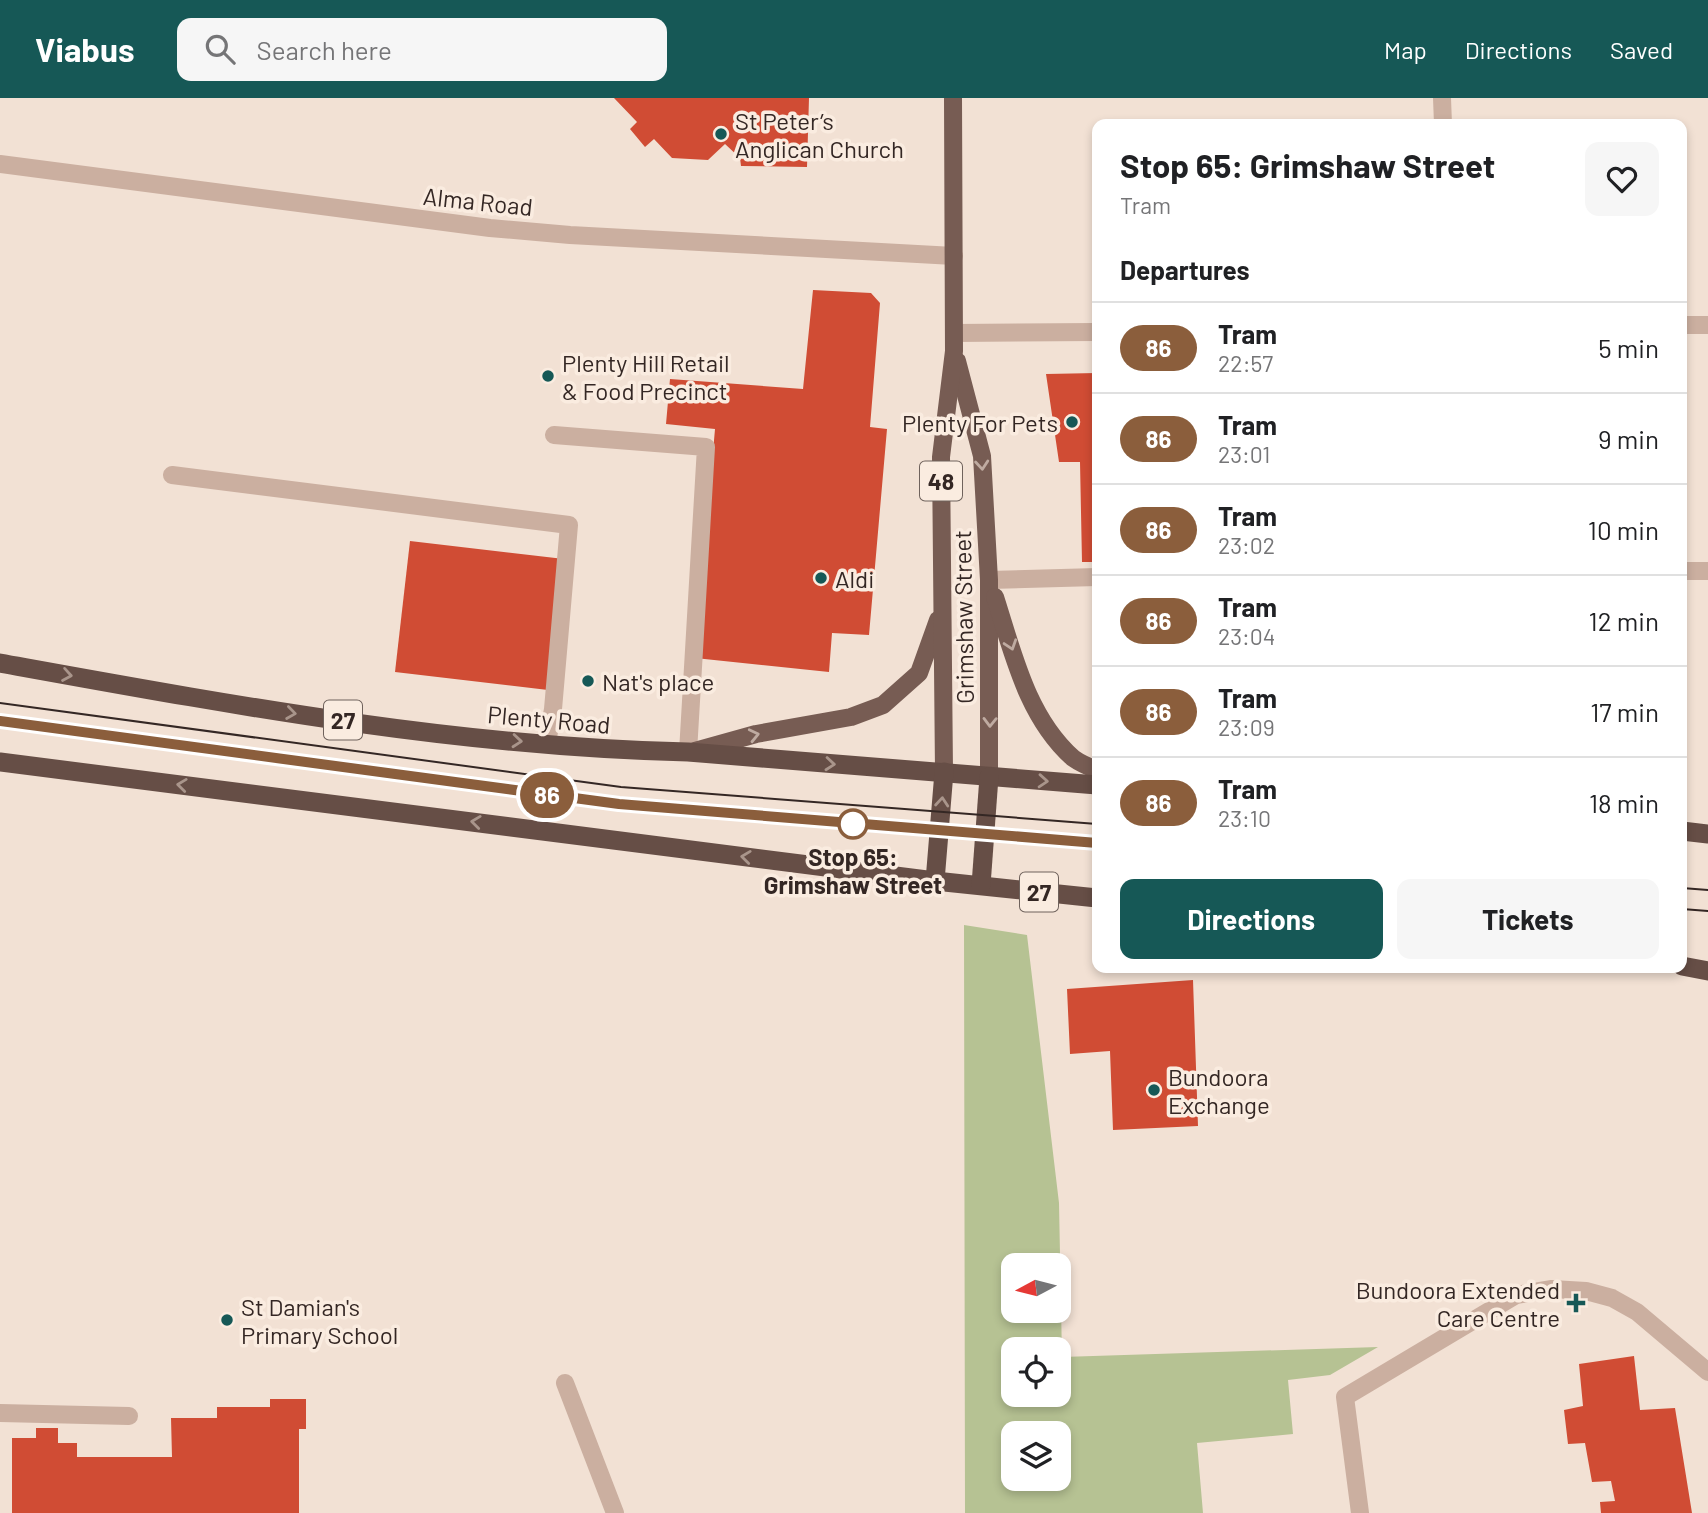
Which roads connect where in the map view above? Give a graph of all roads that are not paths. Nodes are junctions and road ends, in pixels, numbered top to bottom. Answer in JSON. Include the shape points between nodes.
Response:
{"nodes":[{"id":1,"x":953,"y":98,"type":"edge"},
{"id":2,"x":1442,"y":98,"type":"edge"},
{"id":3,"x":1443,"y":119,"type":"edge"},
{"id":4,"x":0,"y":164,"type":"edge"},
{"id":5,"x":954,"y":256,"type":"junction"},
{"id":6,"x":1687,"y":325,"type":"edge"},
{"id":7,"x":1708,"y":325,"type":"edge"},
{"id":8,"x":1092,"y":332,"type":"edge"},
{"id":9,"x":954,"y":342,"type":"junction"},
{"id":10,"x":554,"y":435,"type":"dead end"},
{"id":11,"x":172,"y":475,"type":"dead end"},
{"id":12,"x":1687,"y":571,"type":"edge"},
{"id":13,"x":1708,"y":571,"type":"edge"},
{"id":14,"x":1092,"y":577,"type":"edge"},
{"id":15,"x":989,"y":580,"type":"junction"},
{"id":16,"x":942,"y":611,"type":"junction"},
{"id":17,"x":0,"y":663,"type":"edge"},
{"id":18,"x":547,"y":743,"type":"junction"},
{"id":19,"x":688,"y":752,"type":"junction"},
{"id":20,"x":0,"y":762,"type":"edge"},
{"id":21,"x":1092,"y":768,"type":"edge"},
{"id":22,"x":944,"y":772,"type":"junction"},
{"id":23,"x":989,"y":777,"type":"junction"},
{"id":24,"x":1092,"y":785,"type":"edge"},
{"id":25,"x":1687,"y":832,"type":"edge"},
{"id":26,"x":1708,"y":834,"type":"edge"},
{"id":27,"x":935,"y":881,"type":"junction"},
{"id":28,"x":981,"y":885,"type":"junction"},
{"id":29,"x":1092,"y":897,"type":"edge"},
{"id":30,"x":1687,"y":967,"type":"edge"},
{"id":31,"x":1708,"y":971,"type":"edge"},
{"id":32,"x":1708,"y":1373,"type":"edge"},
{"id":33,"x":565,"y":1383,"type":"dead end"},
{"id":34,"x":0,"y":1413,"type":"edge"},
{"id":35,"x":129,"y":1416,"type":"dead end"},
{"id":36,"x":615,"y":1513,"type":"edge"},
{"id":37,"x":1360,"y":1513,"type":"edge"}],
"edges":[{"from":1,"to":5,"type":"main road","name":"Grimshaw Street","number":"48"},
{"from":2,"to":3,"type":"street"},
{"from":4,"to":5,"type":"street","name":"Alma Road","via":[[490,228]]},
{"from":5,"to":9,"type":"main road","name":"Grimshaw Street","number":"48"},
{"from":6,"to":7,"type":"street"},
{"from":8,"to":9,"type":"street"},
{"from":9,"to":15,"type":"main road","name":"Grimshaw Street","number":"48","one_way":true,"via":[[982,456]]},
{"from":9,"to":16,"type":"main road","name":"Grimshaw Street","number":"48","via":[[941,457]]},
{"from":10,"to":19,"type":"street","via":[[706,447]]},
{"from":11,"to":18,"type":"street","via":[[569,525]]},
{"from":12,"to":13,"type":"street"},
{"from":14,"to":15,"type":"street"},
{"from":15,"to":21,"type":"main road","one_way":true,"via":[[1023,684],[1049,731],[1075,760]]},
{"from":15,"to":23,"type":"main road","name":"Grimshaw Street","number":"48","one_way":true},
{"from":19,"to":16,"type":"main road","one_way":true,"via":[[851,717],[883,705],[919,673]]},
{"from":16,"to":22,"type":"main road","name":"Grimshaw Street","number":"48"},
{"from":17,"to":18,"type":"highway","name":"Plenty Road","number":"27","one_way":true,"via":[[224,704]]},
{"from":18,"to":19,"type":"highway","name":"Plenty Road","number":"27"},
{"from":19,"to":22,"type":"highway","name":"Plenty Road","number":"27","one_way":true},
{"from":27,"to":20,"type":"highway","number":"27","one_way":true},
{"from":22,"to":23,"type":"highway","name":"Plenty Road","number":"27"},
{"from":27,"to":22,"type":"highway","name":"Grimshaw Street","number":"48","one_way":true},
{"from":23,"to":24,"type":"highway","name":"Plenty Road","number":"27","one_way":true},
{"from":23,"to":28,"type":"highway","name":"Grimshaw Street","number":"48"},
{"from":25,"to":26,"type":"highway"},
{"from":27,"to":28,"type":"highway","number":"27"},
{"from":28,"to":29,"type":"highway","number":"27"},
{"from":30,"to":31,"type":"highway"},
{"from":32,"to":37,"type":"street","via":[[1637,1312],[1612,1298],[1552,1289],[1516,1295],[1345,1397]]},
{"from":33,"to":36,"type":"street"},
{"from":34,"to":35,"type":"street"}]}
